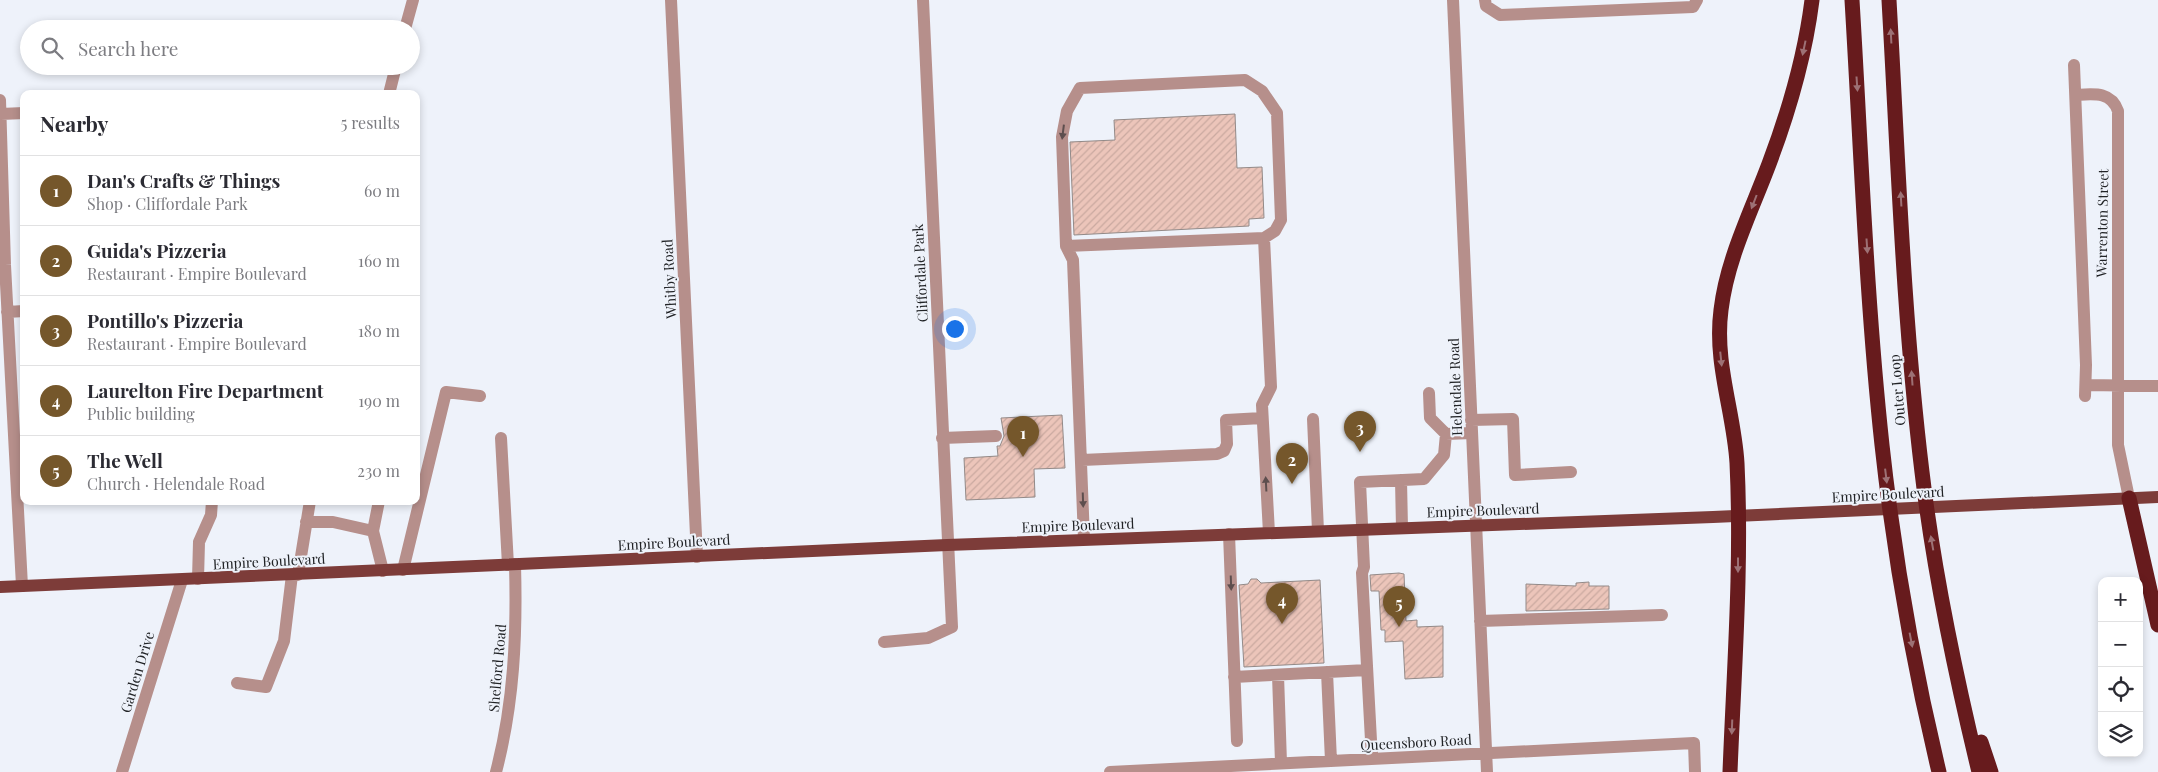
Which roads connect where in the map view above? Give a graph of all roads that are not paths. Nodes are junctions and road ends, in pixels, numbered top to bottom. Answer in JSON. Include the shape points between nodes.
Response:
{"nodes":[{"id":1,"x":413,"y":0,"type":"edge"},
{"id":2,"x":671,"y":0,"type":"edge"},
{"id":3,"x":923,"y":0,"type":"edge"},
{"id":4,"x":1453,"y":0,"type":"edge"},
{"id":5,"x":1485,"y":0,"type":"edge"},
{"id":6,"x":1697,"y":0,"type":"edge"},
{"id":7,"x":1812,"y":0,"type":"edge"},
{"id":8,"x":1852,"y":0,"type":"edge"},
{"id":9,"x":1889,"y":0,"type":"edge"},
{"id":10,"x":407,"y":20,"type":"edge"},
{"id":11,"x":2074,"y":65,"type":"dead end"},
{"id":12,"x":394,"y":75,"type":"edge"},
{"id":13,"x":390,"y":90,"type":"edge"},
{"id":14,"x":2076,"y":95,"type":"junction"},
{"id":15,"x":0,"y":100,"type":"edge"},
{"id":16,"x":20,"y":113,"type":"edge"},
{"id":17,"x":1,"y":114,"type":"edge"},
{"id":18,"x":1264,"y":238,"type":"junction"},
{"id":19,"x":1066,"y":246,"type":"junction"},
{"id":20,"x":2,"y":266,"type":"edge"},
{"id":21,"x":20,"y":311,"type":"edge"},
{"id":22,"x":7,"y":312,"type":"junction"},
{"id":23,"x":2117,"y":385,"type":"junction"},
{"id":24,"x":2158,"y":386,"type":"edge"},
{"id":25,"x":1429,"y":393,"type":"dead end"},
{"id":26,"x":480,"y":396,"type":"dead end"},
{"id":27,"x":1262,"y":418,"type":"junction"},
{"id":28,"x":1313,"y":419,"type":"dead end"},
{"id":29,"x":1472,"y":420,"type":"junction"},
{"id":30,"x":1446,"y":434,"type":"junction"},
{"id":31,"x":1472,"y":434,"type":"junction"},
{"id":32,"x":996,"y":436,"type":"dead end"},
{"id":33,"x":501,"y":438,"type":"dead end"},
{"id":34,"x":942,"y":438,"type":"junction"},
{"id":35,"x":1082,"y":460,"type":"junction"},
{"id":36,"x":1571,"y":472,"type":"dead end"},
{"id":37,"x":1401,"y":480,"type":"junction"},
{"id":38,"x":2158,"y":497,"type":"edge"},
{"id":39,"x":2129,"y":498,"type":"junction"},
{"id":40,"x":420,"y":500,"type":"edge"},
{"id":41,"x":211,"y":505,"type":"edge"},
{"id":42,"x":309,"y":505,"type":"edge"},
{"id":43,"x":378,"y":505,"type":"edge"},
{"id":44,"x":419,"y":505,"type":"edge"},
{"id":45,"x":1737,"y":516,"type":"junction"},
{"id":46,"x":306,"y":522,"type":"junction"},
{"id":47,"x":1476,"y":525,"type":"junction"},
{"id":48,"x":1402,"y":528,"type":"junction"},
{"id":49,"x":1362,"y":529,"type":"junction"},
{"id":50,"x":373,"y":531,"type":"junction"},
{"id":51,"x":1318,"y":531,"type":"junction"},
{"id":52,"x":1269,"y":533,"type":"junction"},
{"id":53,"x":1229,"y":534,"type":"junction"},
{"id":54,"x":1084,"y":540,"type":"junction"},
{"id":55,"x":947,"y":545,"type":"junction"},
{"id":56,"x":697,"y":557,"type":"junction"},
{"id":57,"x":512,"y":564,"type":"junction"},
{"id":58,"x":403,"y":570,"type":"junction"},
{"id":59,"x":383,"y":571,"type":"junction"},
{"id":60,"x":295,"y":575,"type":"junction"},
{"id":61,"x":182,"y":580,"type":"junction"},
{"id":62,"x":198,"y":580,"type":"junction"},
{"id":63,"x":22,"y":586,"type":"junction"},
{"id":64,"x":0,"y":587,"type":"edge"},
{"id":65,"x":1939,"y":591,"type":"junction"},
{"id":66,"x":1662,"y":615,"type":"dead end"},
{"id":67,"x":1480,"y":621,"type":"junction"},
{"id":68,"x":2158,"y":625,"type":"edge"},
{"id":69,"x":884,"y":642,"type":"dead end"},
{"id":70,"x":1367,"y":670,"type":"junction"},
{"id":71,"x":1326,"y":672,"type":"junction"},
{"id":72,"x":1278,"y":675,"type":"junction"},
{"id":73,"x":1234,"y":677,"type":"junction"},
{"id":74,"x":237,"y":683,"type":"dead end"},
{"id":75,"x":1237,"y":741,"type":"dead end"},
{"id":76,"x":1486,"y":753,"type":"junction"},
{"id":77,"x":1372,"y":759,"type":"junction"},
{"id":78,"x":1331,"y":761,"type":"junction"},
{"id":79,"x":1281,"y":763,"type":"junction"},
{"id":80,"x":122,"y":772,"type":"edge"},
{"id":81,"x":496,"y":772,"type":"edge"},
{"id":82,"x":1110,"y":772,"type":"edge"},
{"id":83,"x":1487,"y":772,"type":"edge"},
{"id":84,"x":1695,"y":772,"type":"edge"},
{"id":85,"x":1730,"y":772,"type":"edge"},
{"id":86,"x":1940,"y":772,"type":"edge"},
{"id":87,"x":1979,"y":772,"type":"edge"},
{"id":88,"x":1991,"y":772,"type":"edge"}],
"edges":[{"from":1,"to":10,"type":"street"},
{"from":2,"to":56,"type":"street","name":"Whitby Road"},
{"from":3,"to":34,"type":"street","name":"Cliffordale Park"},
{"from":4,"to":29,"type":"street","name":"Helendale Road"},
{"from":5,"to":6,"type":"street","via":[[1486,6],[1500,15],[1693,7]]},
{"from":7,"to":45,"type":"highway","one_way":true,"via":[[1790,104],[1734,254],[1720,310],[1720,358],[1736,452]]},
{"from":8,"to":86,"type":"highway","name":"Outer Loop","one_way":true,"via":[[1880,428],[1903,592]]},
{"from":65,"to":9,"type":"highway","name":"Outer Loop","one_way":true,"via":[[1917,427]]},
{"from":11,"to":14,"type":"street","name":"Warrenton Street"},
{"from":12,"to":13,"type":"street"},
{"from":14,"to":23,"type":"street","name":"Warrenton Street","via":[[2106,96],[2116,104],[2118,111]]},
{"from":14,"to":23,"type":"street","name":"Warrenton Street","via":[[2085,391]]},
{"from":15,"to":17,"type":"street"},
{"from":16,"to":17,"type":"street"},
{"from":17,"to":20,"type":"street"},
{"from":18,"to":19,"type":"street"},
{"from":18,"to":19,"type":"street","one_way":true,"via":[[1275,231],[1281,220],[1276,113],[1262,91],[1245,80],[1080,88],[1067,111],[1062,137]]},
{"from":18,"to":27,"type":"street","via":[[1271,387],[1262,405]]},
{"from":19,"to":35,"type":"street","via":[[1072,260]]},
{"from":20,"to":22,"type":"street"},
{"from":21,"to":22,"type":"street"},
{"from":22,"to":63,"type":"street"},
{"from":23,"to":24,"type":"street"},
{"from":23,"to":39,"type":"street","name":"Warrenton Street","via":[[2118,454]]},
{"from":25,"to":30,"type":"street","via":[[1430,418]]},
{"from":26,"to":40,"type":"street","via":[[446,392]]},
{"from":27,"to":35,"type":"street","via":[[1226,420],[1227,444],[1224,451],[1217,454]]},
{"from":52,"to":27,"type":"street","one_way":true},
{"from":28,"to":51,"type":"street"},
{"from":29,"to":31,"type":"street","name":"Helendale Road"},
{"from":29,"to":36,"type":"street","via":[[1513,419],[1515,474]]},
{"from":30,"to":31,"type":"street"},
{"from":30,"to":37,"type":"street","via":[[1444,455],[1424,479]]},
{"from":31,"to":47,"type":"street","name":"Helendale Road"},
{"from":32,"to":34,"type":"street"},
{"from":33,"to":57,"type":"street","name":"Shelford Road"},
{"from":34,"to":55,"type":"street","name":"Cliffordale Park"},
{"from":35,"to":54,"type":"street","one_way":true},
{"from":37,"to":48,"type":"street"},
{"from":37,"to":49,"type":"street","via":[[1360,482]]},
{"from":38,"to":39,"type":"main road","name":"Empire Boulevard"},
{"from":39,"to":45,"type":"main road","name":"Empire Boulevard"},
{"from":39,"to":68,"type":"highway"},
{"from":41,"to":62,"type":"street","via":[[199,542]]},
{"from":42,"to":46,"type":"street"},
{"from":43,"to":50,"type":"street"},
{"from":44,"to":58,"type":"street"},
{"from":45,"to":47,"type":"main road","name":"Empire Boulevard"},
{"from":45,"to":85,"type":"highway","one_way":true,"via":[[1738,581]]},
{"from":46,"to":50,"type":"street","via":[[333,522]]},
{"from":46,"to":60,"type":"street"},
{"from":47,"to":48,"type":"main road","name":"Empire Boulevard"},
{"from":47,"to":67,"type":"street","name":"Helendale Road"},
{"from":48,"to":49,"type":"main road","name":"Empire Boulevard"},
{"from":49,"to":51,"type":"main road","name":"Empire Boulevard"},
{"from":49,"to":70,"type":"street"},
{"from":50,"to":59,"type":"street"},
{"from":51,"to":52,"type":"main road","name":"Empire Boulevard"},
{"from":52,"to":53,"type":"main road","name":"Empire Boulevard"},
{"from":53,"to":54,"type":"main road","name":"Empire Boulevard"},
{"from":53,"to":73,"type":"street","one_way":true},
{"from":54,"to":55,"type":"main road","name":"Empire Boulevard"},
{"from":55,"to":56,"type":"main road","name":"Empire Boulevard"},
{"from":55,"to":69,"type":"street","name":"Cliffordale Park","via":[[952,627],[928,638]]},
{"from":56,"to":57,"type":"main road","name":"Empire Boulevard"},
{"from":57,"to":58,"type":"main road","name":"Empire Boulevard"},
{"from":57,"to":81,"type":"street","name":"Shelford Road","via":[[517,618],[512,696]]},
{"from":58,"to":59,"type":"main road","name":"Empire Boulevard"},
{"from":59,"to":60,"type":"main road","name":"Empire Boulevard"},
{"from":60,"to":62,"type":"main road","name":"Empire Boulevard"},
{"from":60,"to":74,"type":"street","via":[[284,641],[266,687]]},
{"from":61,"to":62,"type":"main road","name":"Empire Boulevard"},
{"from":61,"to":63,"type":"main road","name":"Empire Boulevard"},
{"from":61,"to":80,"type":"street","name":"Garden Drive"},
{"from":63,"to":64,"type":"main road","name":"Empire Boulevard"},
{"from":65,"to":87,"type":"highway","name":"Outer Loop"},
{"from":65,"to":88,"type":"highway"},
{"from":66,"to":67,"type":"street"},
{"from":67,"to":76,"type":"street","name":"Helendale Road"},
{"from":70,"to":71,"type":"street"},
{"from":70,"to":77,"type":"street"},
{"from":71,"to":72,"type":"street"},
{"from":71,"to":78,"type":"street"},
{"from":72,"to":73,"type":"street"},
{"from":72,"to":79,"type":"street"},
{"from":73,"to":75,"type":"street"},
{"from":76,"to":77,"type":"street","name":"Queensboro Road"},
{"from":76,"to":83,"type":"street","name":"Helendale Road"},
{"from":76,"to":84,"type":"street","name":"Queensboro Road","via":[[1694,743]]},
{"from":77,"to":78,"type":"street","name":"Queensboro Road"},
{"from":78,"to":79,"type":"street","name":"Queensboro Road"},
{"from":79,"to":82,"type":"street","name":"Queensboro Road"}]}
